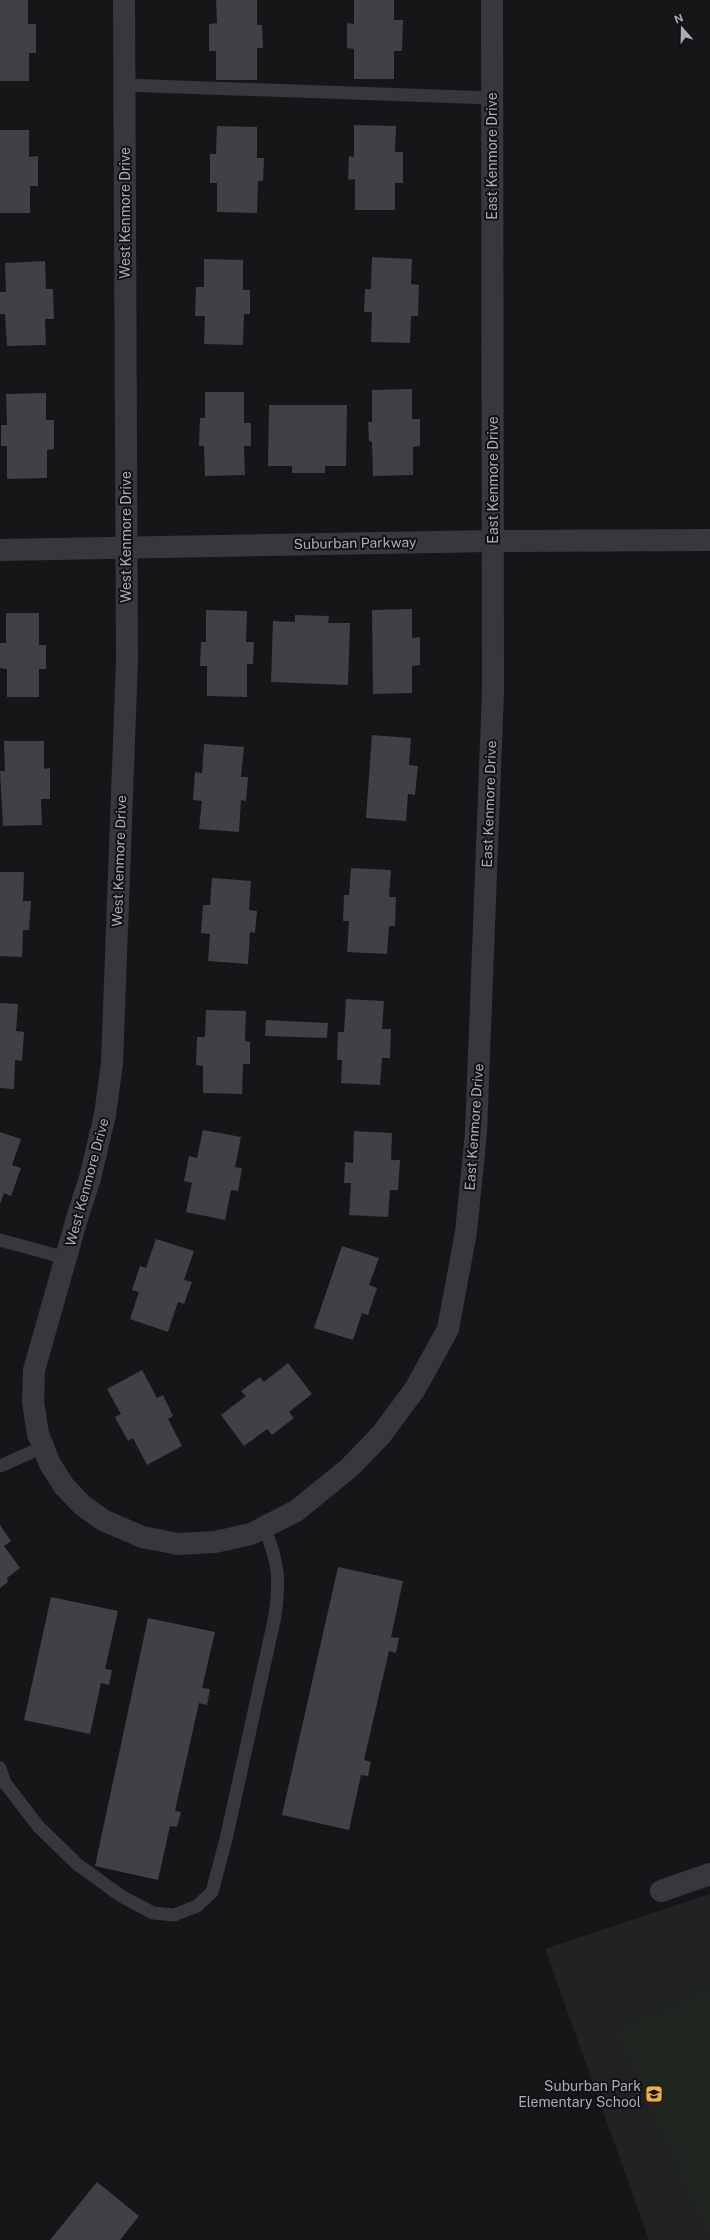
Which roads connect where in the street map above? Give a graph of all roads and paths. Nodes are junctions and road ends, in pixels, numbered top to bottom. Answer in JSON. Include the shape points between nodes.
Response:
{"nodes":[{"id":1,"x":124,"y":0,"type":"edge"},
{"id":2,"x":492,"y":0,"type":"edge"},
{"id":3,"x":124,"y":85,"type":"junction"},
{"id":4,"x":492,"y":98,"type":"junction"},
{"id":5,"x":710,"y":540,"type":"edge"},
{"id":6,"x":493,"y":541,"type":"junction"},
{"id":7,"x":126,"y":548,"type":"junction"},
{"id":8,"x":0,"y":550,"type":"edge"},
{"id":9,"x":0,"y":1240,"type":"edge"},
{"id":10,"x":66,"y":1258,"type":"junction"},
{"id":11,"x":44,"y":1447,"type":"junction"},
{"id":12,"x":0,"y":1466,"type":"edge"},
{"id":13,"x":264,"y":1528,"type":"junction"},
{"id":14,"x":0,"y":1768,"type":"edge"},
{"id":15,"x":710,"y":1874,"type":"edge"},
{"id":16,"x":661,"y":1891,"type":"dead end"}],
"edges":[{"from":1,"to":3,"type":"street","name":"West Kenmore Drive"},
{"from":2,"to":4,"type":"street","name":"East Kenmore Drive"},
{"from":3,"to":4,"type":"lane"},
{"from":3,"to":7,"type":"street","name":"West Kenmore Drive"},
{"from":4,"to":6,"type":"street","name":"East Kenmore Drive"},
{"from":5,"to":6,"type":"street","name":"Suburban Parkway"},
{"from":6,"to":7,"type":"street","name":"Suburban Parkway"},
{"from":6,"to":13,"type":"street","name":"East Kenmore Drive","via":[[493,690],[476,1133],[466,1232],[448,1329],[415,1389],[381,1435],[349,1468],[302,1506]]},
{"from":7,"to":8,"type":"street","name":"Suburban Parkway"},
{"from":7,"to":10,"type":"street","name":"West Kenmore Drive","via":[[127,660],[112,1063],[104,1122]]},
{"from":9,"to":10,"type":"lane"},
{"from":10,"to":11,"type":"street","name":"West Kenmore Drive","via":[[34,1370],[33,1402],[38,1434]]},
{"from":11,"to":12,"type":"lane"},
{"from":11,"to":13,"type":"street","name":"West Kenmore Drive","via":[[50,1464],[64,1486],[82,1505],[103,1520],[142,1537],[178,1544],[215,1542],[251,1534]]},
{"from":13,"to":14,"type":"lane","via":[[275,1554],[279,1584],[275,1616],[212,1892],[197,1906],[174,1915],[153,1913],[121,1896],[77,1864],[38,1826],[5,1783]]},
{"from":15,"to":16,"type":"street"}]}
